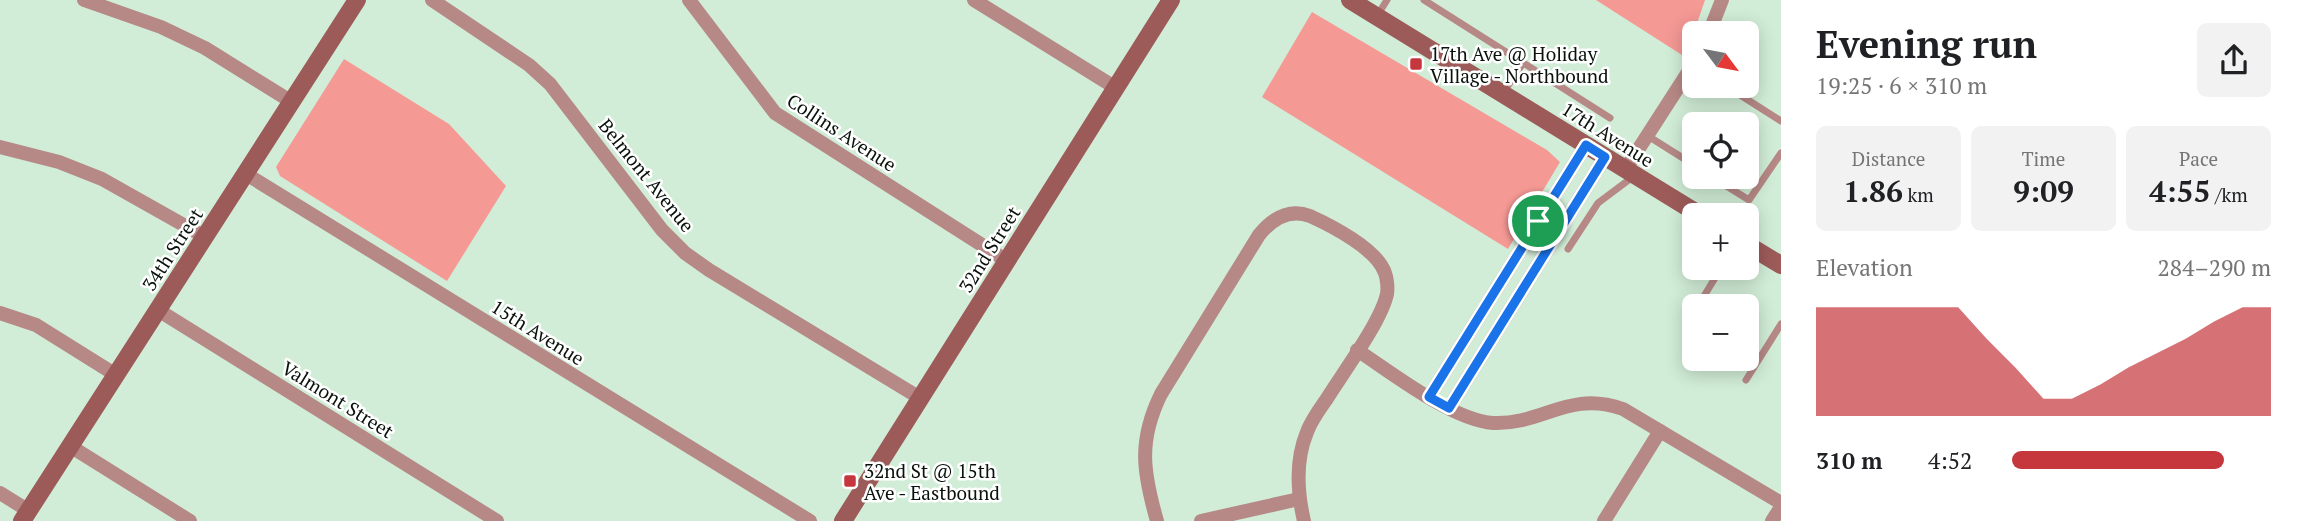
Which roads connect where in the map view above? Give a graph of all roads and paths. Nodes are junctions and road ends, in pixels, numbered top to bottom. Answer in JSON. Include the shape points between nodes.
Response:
{"nodes":[{"id":1,"x":84,"y":0,"type":"edge"},
{"id":2,"x":357,"y":0,"type":"edge"},
{"id":3,"x":432,"y":0,"type":"edge"},
{"id":4,"x":689,"y":0,"type":"edge"},
{"id":5,"x":974,"y":0,"type":"edge"},
{"id":6,"x":1171,"y":0,"type":"edge"},
{"id":7,"x":1350,"y":0,"type":"edge"},
{"id":8,"x":1387,"y":0,"type":"edge"},
{"id":9,"x":1424,"y":0,"type":"edge"},
{"id":10,"x":1722,"y":0,"type":"edge"},
{"id":11,"x":1377,"y":16,"type":"junction"},
{"id":12,"x":1714,"y":21,"type":"edge"},
{"id":13,"x":1523,"y":63,"type":"junction"},
{"id":14,"x":1682,"y":83,"type":"edge"},
{"id":15,"x":1116,"y":88,"type":"junction"},
{"id":16,"x":1503,"y":93,"type":"junction"},
{"id":17,"x":1745,"y":98,"type":"edge"},
{"id":18,"x":292,"y":102,"type":"junction"},
{"id":19,"x":1611,"y":118,"type":"dead end"},
{"id":20,"x":1781,"y":121,"type":"edge"},
{"id":21,"x":1648,"y":136,"type":"junction"},
{"id":22,"x":1586,"y":145,"type":"junction"},
{"id":23,"x":0,"y":147,"type":"edge"},
{"id":24,"x":1781,"y":153,"type":"edge"},
{"id":25,"x":1605,"y":157,"type":"junction"},
{"id":26,"x":1682,"y":157,"type":"edge"},
{"id":27,"x":1630,"y":172,"type":"junction"},
{"id":28,"x":246,"y":174,"type":"junction"},
{"id":29,"x":1759,"y":185,"type":"edge"},
{"id":30,"x":1731,"y":189,"type":"edge"},
{"id":31,"x":1756,"y":189,"type":"edge"},
{"id":32,"x":1682,"y":204,"type":"edge"},
{"id":33,"x":205,"y":237,"type":"junction"},
{"id":34,"x":1568,"y":249,"type":"dead end"},
{"id":35,"x":1759,"y":252,"type":"edge"},
{"id":36,"x":1007,"y":261,"type":"junction"},
{"id":37,"x":1781,"y":265,"type":"edge"},
{"id":38,"x":158,"y":310,"type":"junction"},
{"id":39,"x":0,"y":313,"type":"edge"},
{"id":40,"x":1781,"y":324,"type":"edge"},
{"id":41,"x":1357,"y":350,"type":"junction"},
{"id":42,"x":116,"y":375,"type":"junction"},
{"id":43,"x":1746,"y":380,"type":"dead end"},
{"id":44,"x":1429,"y":397,"type":"junction"},
{"id":45,"x":920,"y":398,"type":"junction"},
{"id":46,"x":1449,"y":408,"type":"junction"},
{"id":47,"x":1660,"y":431,"type":"junction"},
{"id":48,"x":70,"y":446,"type":"junction"},
{"id":49,"x":0,"y":493,"type":"edge"},
{"id":50,"x":1299,"y":499,"type":"junction"},
{"id":51,"x":1781,"y":505,"type":"edge"},
{"id":52,"x":25,"y":516,"type":"edge"},
{"id":53,"x":474,"y":516,"type":"edge"},
{"id":54,"x":190,"y":521,"type":"edge"},
{"id":55,"x":497,"y":521,"type":"edge"},
{"id":56,"x":810,"y":521,"type":"edge"},
{"id":57,"x":843,"y":521,"type":"edge"},
{"id":58,"x":1157,"y":521,"type":"edge"},
{"id":59,"x":1201,"y":521,"type":"edge"},
{"id":60,"x":1304,"y":521,"type":"edge"},
{"id":61,"x":1604,"y":521,"type":"edge"},
{"id":62,"x":1772,"y":521,"type":"edge"}],
"edges":[{"from":1,"to":18,"type":"street","via":[[205,48]]},
{"from":2,"to":18,"type":"street","name":"34th Street"},
{"from":3,"to":45,"type":"street","name":"Belmont Avenue","via":[[550,84],[685,253]]},
{"from":4,"to":36,"type":"street","name":"Collins Avenue","via":[[775,113]]},
{"from":5,"to":15,"type":"street"},
{"from":6,"to":15,"type":"street","name":"32nd Street"},
{"from":7,"to":11,"type":"street","name":"17th Avenue"},
{"from":8,"to":11,"type":"lane"},
{"from":9,"to":13,"type":"lane"},
{"from":10,"to":12,"type":"street"},
{"from":11,"to":16,"type":"street","name":"17th Avenue"},
{"from":13,"to":16,"type":"lane"},
{"from":13,"to":19,"type":"lane"},
{"from":14,"to":21,"type":"street"},
{"from":15,"to":36,"type":"street","name":"32nd Street"},
{"from":16,"to":22,"type":"street","name":"17th Avenue"},
{"from":17,"to":20,"type":"lane"},
{"from":18,"to":28,"type":"street","name":"34th Street"},
{"from":21,"to":26,"type":"lane"},
{"from":21,"to":27,"type":"street"},
{"from":22,"to":25,"type":"street","name":"17th Avenue"},
{"from":22,"to":44,"type":"street"},
{"from":23,"to":33,"type":"street","via":[[102,178]]},
{"from":24,"to":29,"type":"lane"},
{"from":25,"to":27,"type":"street","name":"17th Avenue"},
{"from":25,"to":46,"type":"street"},
{"from":27,"to":32,"type":"street","name":"17th Avenue"},
{"from":27,"to":34,"type":"lane","via":[[1598,203]]},
{"from":28,"to":33,"type":"street","name":"34th Street"},
{"from":28,"to":56,"type":"street","name":"15th Avenue"},
{"from":30,"to":31,"type":"lane","via":[[1749,200]]},
{"from":33,"to":38,"type":"street","name":"34th Street"},
{"from":35,"to":37,"type":"street"},
{"from":36,"to":45,"type":"street","name":"32nd Street"},
{"from":38,"to":42,"type":"street","name":"34th Street"},
{"from":38,"to":53,"type":"street","name":"Valmont Street"},
{"from":39,"to":42,"type":"street","via":[[36,325]]},
{"from":40,"to":43,"type":"lane"},
{"from":41,"to":44,"type":"street"},
{"from":41,"to":50,"type":"street","via":[[1307,432],[1298,468]]},
{"from":41,"to":58,"type":"street","via":[[1388,292],[1378,259],[1326,223],[1304,214],[1279,217],[1259,235],[1153,409],[1144,463]]},
{"from":42,"to":48,"type":"street","name":"34th Street"},
{"from":44,"to":46,"type":"street"},
{"from":45,"to":57,"type":"street","name":"32nd Street"},
{"from":46,"to":47,"type":"street","via":[[1491,423],[1515,422],[1584,402],[1606,404]]},
{"from":47,"to":51,"type":"street"},
{"from":47,"to":61,"type":"street"},
{"from":48,"to":52,"type":"street","name":"34th Street"},
{"from":48,"to":54,"type":"street"},
{"from":49,"to":52,"type":"street"},
{"from":50,"to":59,"type":"street"},
{"from":50,"to":60,"type":"street"},
{"from":51,"to":62,"type":"street"},
{"from":53,"to":55,"type":"street","name":"Valmont Street"}]}
